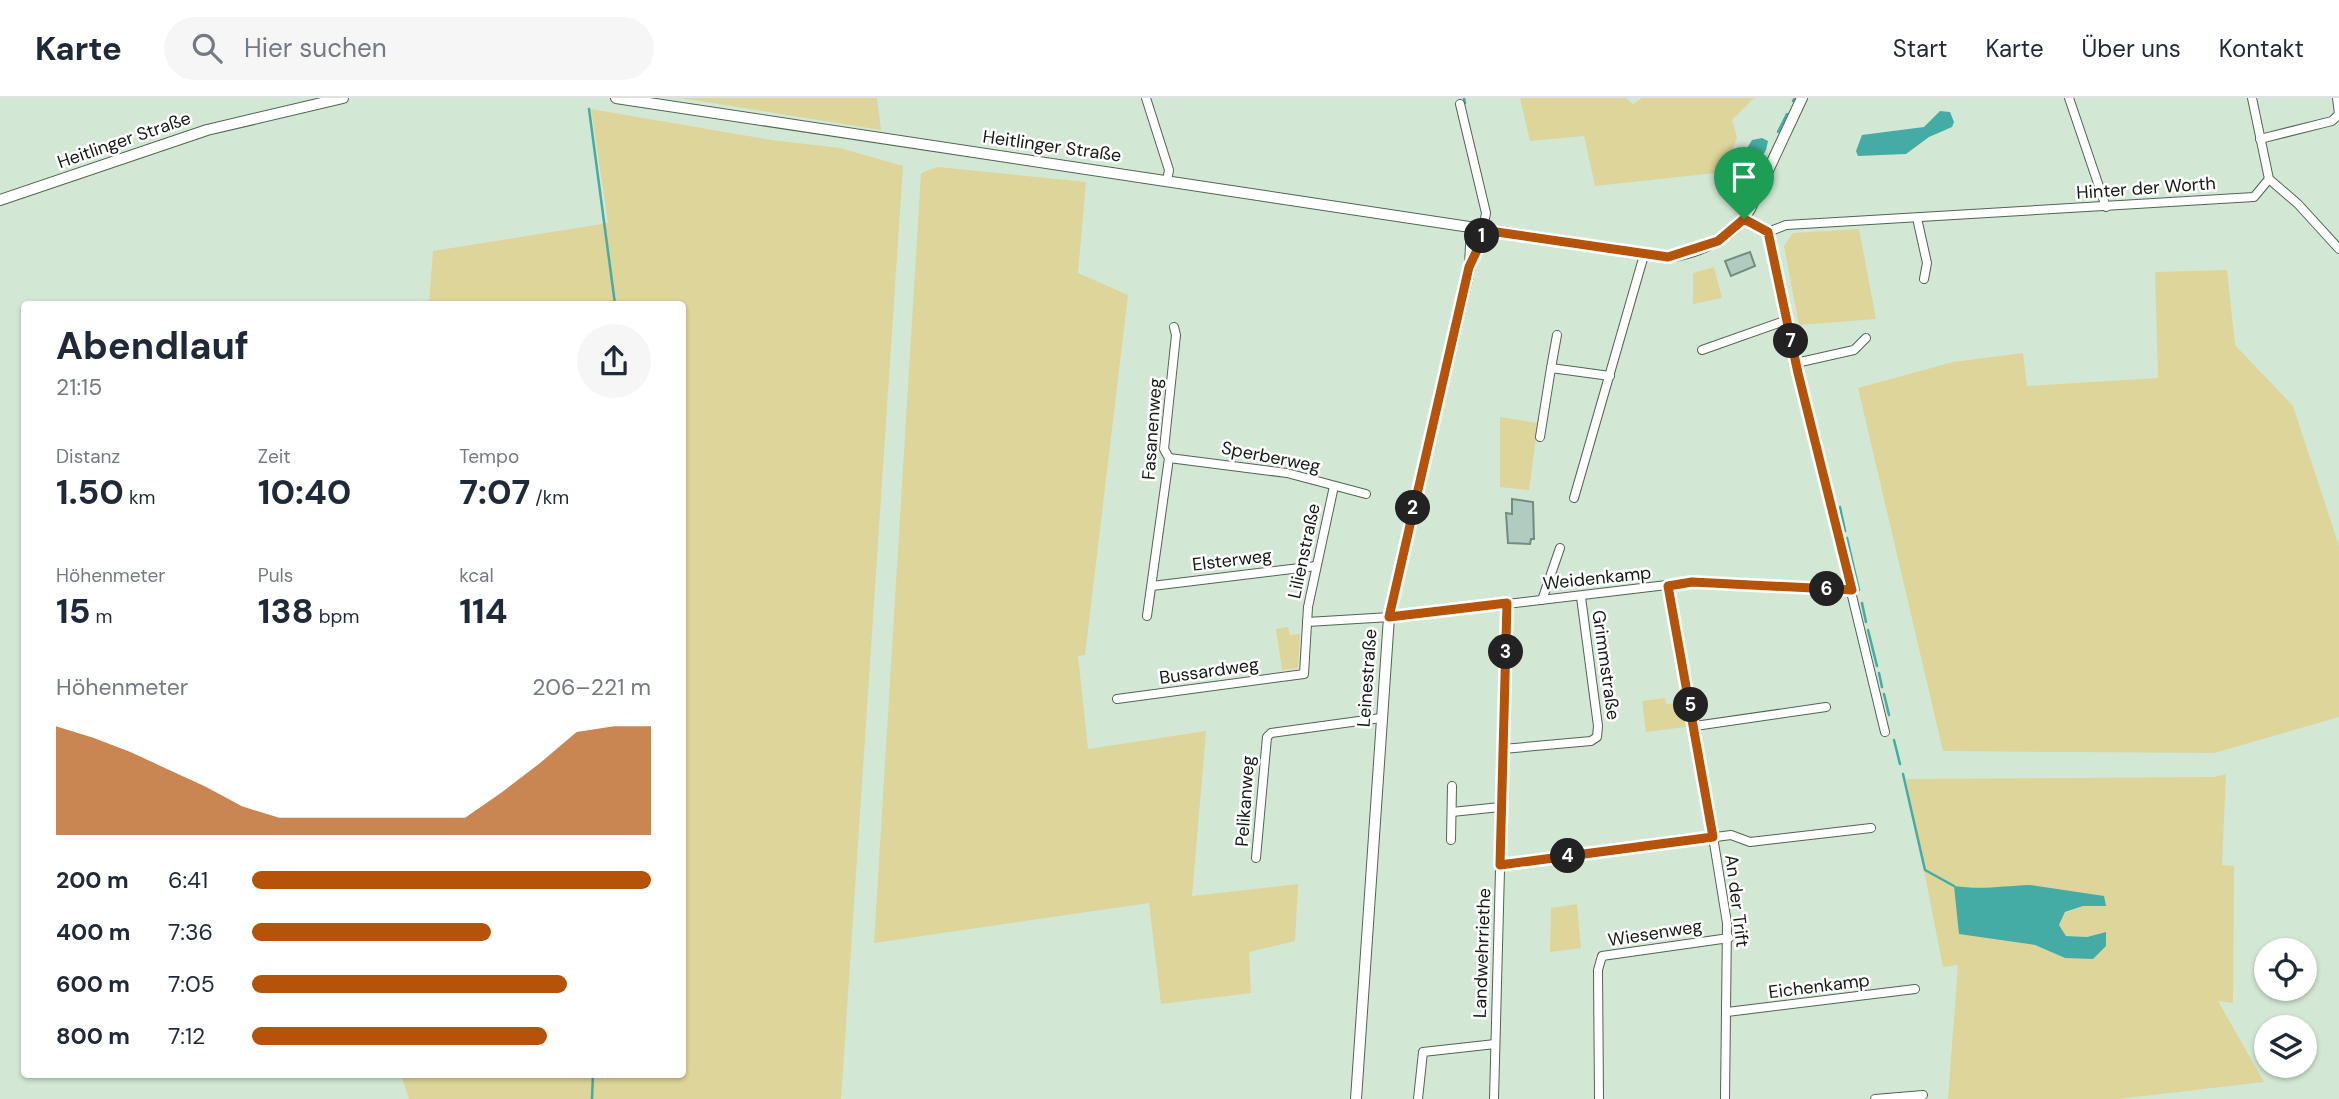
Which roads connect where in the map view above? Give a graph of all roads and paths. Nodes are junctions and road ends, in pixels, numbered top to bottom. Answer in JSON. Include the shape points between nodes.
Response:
{"nodes":[{"id":1,"x":343,"y":98,"type":"edge"},
{"id":2,"x":616,"y":98,"type":"edge"},
{"id":3,"x":1146,"y":98,"type":"edge"},
{"id":4,"x":1802,"y":98,"type":"edge"},
{"id":5,"x":2069,"y":98,"type":"edge"},
{"id":6,"x":2252,"y":98,"type":"edge"},
{"id":7,"x":2337,"y":98,"type":"edge"},
{"id":8,"x":1460,"y":104,"type":"dead end"},
{"id":9,"x":2260,"y":139,"type":"junction"},
{"id":10,"x":2269,"y":179,"type":"junction"},
{"id":11,"x":1167,"y":181,"type":"junction"},
{"id":12,"x":0,"y":200,"type":"edge"},
{"id":13,"x":2106,"y":207,"type":"junction"},
{"id":14,"x":1917,"y":218,"type":"junction"},
{"id":15,"x":1744,"y":219,"type":"junction"},
{"id":16,"x":1478,"y":229,"type":"junction"},
{"id":17,"x":1768,"y":232,"type":"junction"},
{"id":18,"x":2339,"y":249,"type":"edge"},
{"id":19,"x":1644,"y":255,"type":"junction"},
{"id":20,"x":1924,"y":279,"type":"dead end"},
{"id":21,"x":1787,"y":320,"type":"junction"},
{"id":22,"x":1174,"y":327,"type":"dead end"},
{"id":23,"x":1557,"y":335,"type":"dead end"},
{"id":24,"x":1866,"y":338,"type":"dead end"},
{"id":25,"x":1703,"y":350,"type":"dead end"},
{"id":26,"x":1796,"y":363,"type":"junction"},
{"id":27,"x":1551,"y":368,"type":"junction"},
{"id":28,"x":1611,"y":376,"type":"junction"},
{"id":29,"x":1540,"y":437,"type":"dead end"},
{"id":30,"x":1169,"y":458,"type":"junction"},
{"id":31,"x":1334,"y":486,"type":"junction"},
{"id":32,"x":1367,"y":494,"type":"dead end"},
{"id":33,"x":1574,"y":498,"type":"dead end"},
{"id":34,"x":1560,"y":548,"type":"dead end"},
{"id":35,"x":1316,"y":566,"type":"junction"},
{"id":36,"x":1152,"y":586,"type":"junction"},
{"id":37,"x":1668,"y":586,"type":"junction"},
{"id":38,"x":1852,"y":590,"type":"junction"},
{"id":39,"x":1581,"y":597,"type":"junction"},
{"id":40,"x":1542,"y":600,"type":"junction"},
{"id":41,"x":1507,"y":603,"type":"junction"},
{"id":42,"x":1147,"y":616,"type":"dead end"},
{"id":43,"x":1389,"y":617,"type":"junction"},
{"id":44,"x":1307,"y":622,"type":"junction"},
{"id":45,"x":1304,"y":674,"type":"joint"},
{"id":46,"x":1117,"y":699,"type":"dead end"},
{"id":47,"x":1826,"y":708,"type":"dead end"},
{"id":48,"x":1381,"y":718,"type":"junction"},
{"id":49,"x":1695,"y":726,"type":"junction"},
{"id":50,"x":1885,"y":732,"type":"dead end"},
{"id":51,"x":1503,"y":750,"type":"junction"},
{"id":52,"x":1452,"y":786,"type":"dead end"},
{"id":53,"x":1500,"y":807,"type":"junction"},
{"id":54,"x":1452,"y":812,"type":"junction"},
{"id":55,"x":1871,"y":828,"type":"dead end"},
{"id":56,"x":1713,"y":837,"type":"junction"},
{"id":57,"x":1451,"y":840,"type":"dead end"},
{"id":58,"x":1256,"y":858,"type":"dead end"},
{"id":59,"x":1500,"y":865,"type":"junction"},
{"id":60,"x":1729,"y":938,"type":"junction"},
{"id":61,"x":1915,"y":989,"type":"dead end"},
{"id":62,"x":1727,"y":1012,"type":"junction"},
{"id":63,"x":1495,"y":1044,"type":"junction"},
{"id":64,"x":1923,"y":1096,"type":"dead end"},
{"id":65,"x":1356,"y":1099,"type":"edge"},
{"id":66,"x":1418,"y":1099,"type":"edge"},
{"id":67,"x":1493,"y":1099,"type":"edge"},
{"id":68,"x":1599,"y":1099,"type":"edge"},
{"id":69,"x":1725,"y":1099,"type":"edge"},
{"id":70,"x":1875,"y":1099,"type":"edge"}],
"edges":[{"from":1,"to":12,"type":"street","name":"Heitlinger Straße","via":[[207,130]]},
{"from":2,"to":11,"type":"street","name":"Heitlinger Straße"},
{"from":3,"to":11,"type":"street","via":[[1169,170]]},
{"from":4,"to":15,"type":"street"},
{"from":5,"to":13,"type":"street"},
{"from":6,"to":9,"type":"street"},
{"from":7,"to":9,"type":"street","via":[[2339,114],[2332,121]]},
{"from":8,"to":16,"type":"street","via":[[1486,213]]},
{"from":9,"to":10,"type":"street"},
{"from":10,"to":13,"type":"street","name":"Hinter der Worth","via":[[2254,197]]},
{"from":10,"to":18,"type":"street"},
{"from":11,"to":16,"type":"street","name":"Heitlinger Straße"},
{"from":13,"to":14,"type":"street","name":"Hinter der Worth"},
{"from":14,"to":17,"type":"street","name":"Hinter der Worth","via":[[1786,225]]},
{"from":14,"to":20,"type":"street","via":[[1927,263]]},
{"from":15,"to":17,"type":"street"},
{"from":15,"to":19,"type":"street","name":"Heitlinger Straße","via":[[1726,236],[1701,248],[1668,257]]},
{"from":16,"to":19,"type":"street","name":"Heitlinger Straße"},
{"from":16,"to":43,"type":"street","name":"Leinestraße","via":[[1479,246],[1469,267]]},
{"from":17,"to":21,"type":"street"},
{"from":19,"to":28,"type":"street"},
{"from":21,"to":25,"type":"street"},
{"from":21,"to":26,"type":"street"},
{"from":22,"to":30,"type":"street","name":"Fasanenweg","via":[[1164,449]]},
{"from":23,"to":27,"type":"street"},
{"from":24,"to":26,"type":"street","via":[[1854,350]]},
{"from":26,"to":38,"type":"street"},
{"from":27,"to":28,"type":"street"},
{"from":27,"to":29,"type":"street"},
{"from":28,"to":33,"type":"street"},
{"from":30,"to":31,"type":"street","name":"Sperberweg","via":[[1287,473]]},
{"from":30,"to":36,"type":"street","name":"Fasanenweg"},
{"from":31,"to":32,"type":"street","name":"Sperberweg"},
{"from":31,"to":35,"type":"street","name":"Lilienstraße"},
{"from":34,"to":40,"type":"street"},
{"from":35,"to":36,"type":"street","name":"Elsterweg"},
{"from":35,"to":44,"type":"street","name":"Lilienstraße"},
{"from":36,"to":42,"type":"street","name":"Fasanenweg"},
{"from":37,"to":38,"type":"street","name":"Weidenkamp","via":[[1692,582]]},
{"from":37,"to":39,"type":"street","name":"Weidenkamp"},
{"from":37,"to":49,"type":"street","name":"An der Trift"},
{"from":38,"to":50,"type":"street"},
{"from":39,"to":40,"type":"street","name":"Weidenkamp"},
{"from":39,"to":51,"type":"street","name":"Grimmstraße","via":[[1597,737]]},
{"from":40,"to":41,"type":"street","name":"Weidenkamp"},
{"from":41,"to":43,"type":"street","name":"Weidenkamp"},
{"from":41,"to":51,"type":"street","name":"Landwehrriethe"},
{"from":43,"to":44,"type":"street","name":"Lilienstraße"},
{"from":43,"to":48,"type":"street","name":"Leinestraße"},
{"from":44,"to":45,"type":"street","name":"Lilienstraße"},
{"from":45,"to":46,"type":"street","name":"Bussardweg"},
{"from":47,"to":49,"type":"street"},
{"from":48,"to":58,"type":"street","name":"Pelikanweg","via":[[1266,737]]},
{"from":48,"to":65,"type":"street","name":"Leinestraße"},
{"from":49,"to":56,"type":"street","name":"An der Trift"},
{"from":51,"to":53,"type":"street","name":"Landwehrriethe"},
{"from":52,"to":54,"type":"street"},
{"from":53,"to":54,"type":"street"},
{"from":53,"to":59,"type":"street","name":"Landwehrriethe"},
{"from":54,"to":57,"type":"street"},
{"from":55,"to":56,"type":"street","via":[[1750,842],[1738,836]]},
{"from":56,"to":59,"type":"street"},
{"from":56,"to":60,"type":"street","name":"An der Trift"},
{"from":59,"to":63,"type":"street","name":"Landwehrriethe"},
{"from":60,"to":62,"type":"street","name":"An der Trift"},
{"from":60,"to":68,"type":"street","name":"Wiesenweg","via":[[1602,956],[1598,971]]},
{"from":61,"to":62,"type":"street","name":"Eichenkamp"},
{"from":62,"to":69,"type":"street","name":"An der Trift"},
{"from":63,"to":66,"type":"street","via":[[1423,1052]]},
{"from":63,"to":67,"type":"street","name":"Landwehrriethe"},
{"from":64,"to":70,"type":"street"}]}
